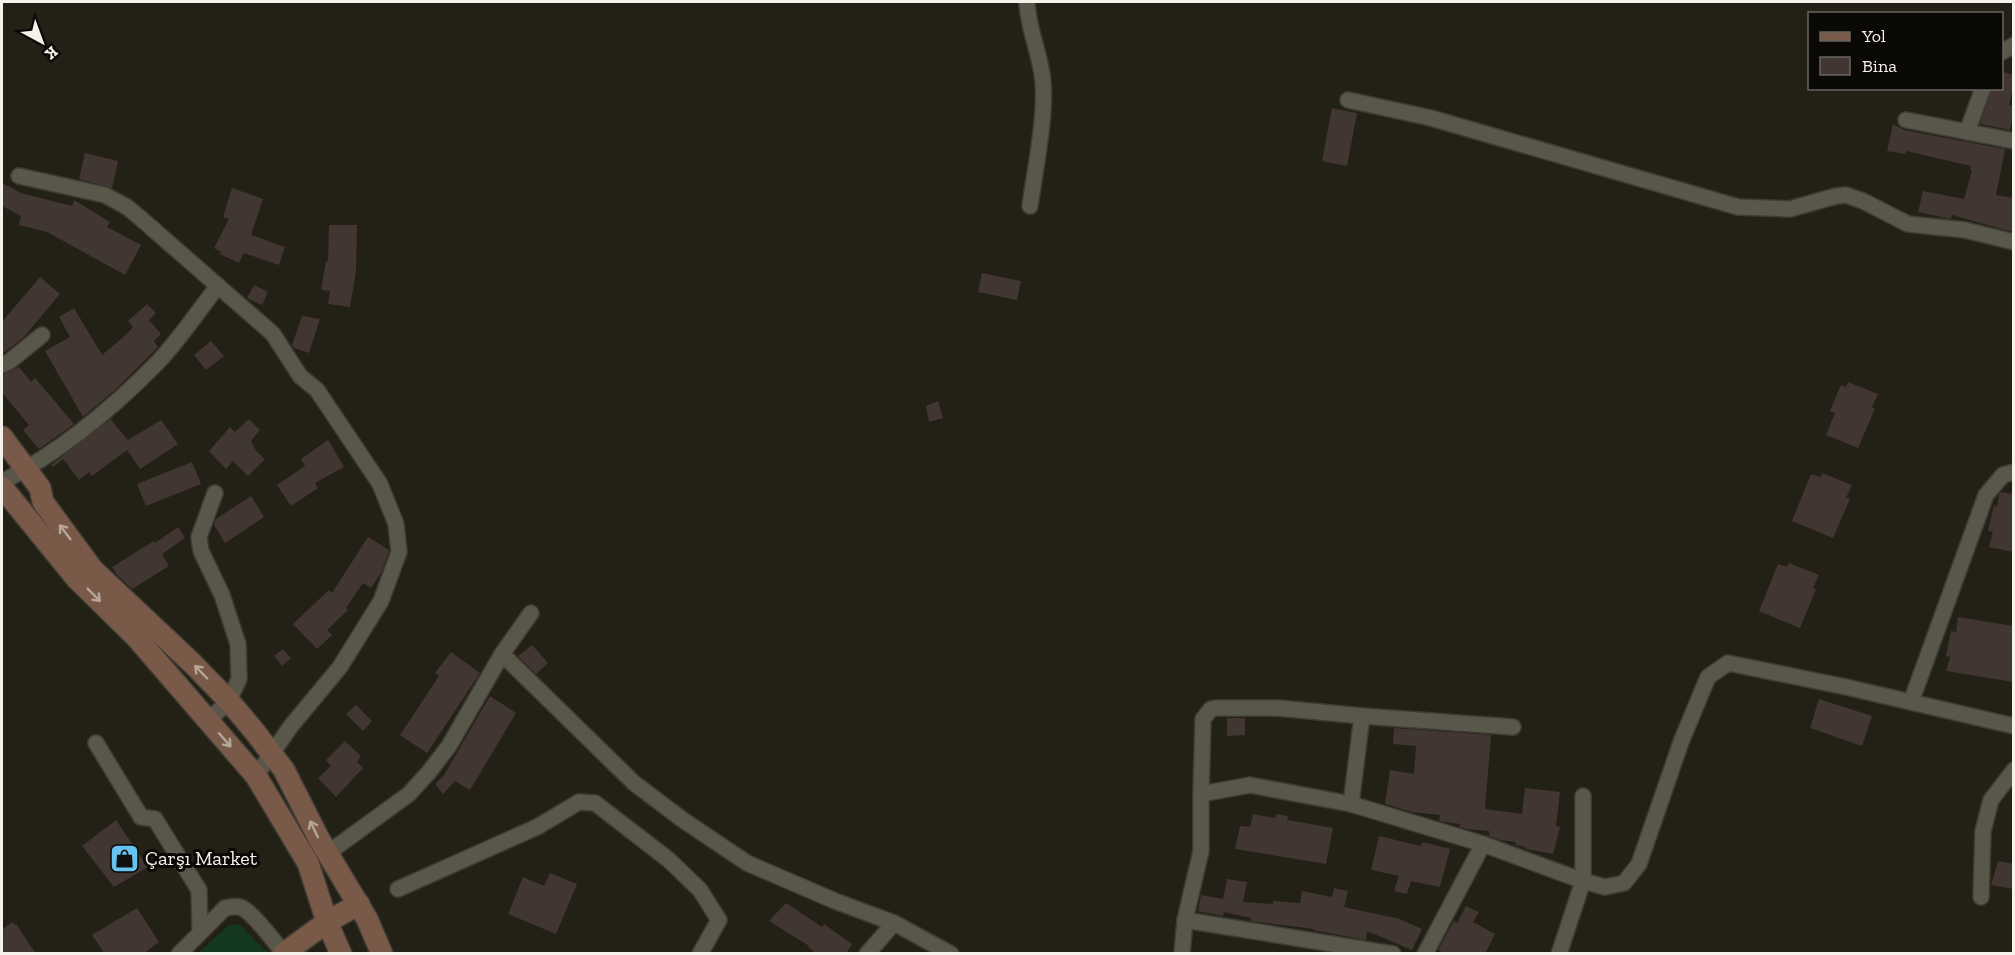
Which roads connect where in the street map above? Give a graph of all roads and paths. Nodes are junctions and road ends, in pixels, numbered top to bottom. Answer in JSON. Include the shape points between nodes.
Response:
{"nodes":[{"id":1,"x":1027,"y":2,"type":"edge"},
{"id":2,"x":1982,"y":90,"type":"edge"},
{"id":3,"x":1348,"y":100,"type":"dead end"},
{"id":4,"x":1906,"y":120,"type":"dead end"},
{"id":5,"x":1967,"y":132,"type":"junction"},
{"id":6,"x":2013,"y":141,"type":"edge"},
{"id":7,"x":19,"y":176,"type":"dead end"},
{"id":8,"x":1030,"y":206,"type":"dead end"},
{"id":9,"x":2013,"y":242,"type":"edge"},
{"id":10,"x":218,"y":286,"type":"junction"},
{"id":11,"x":42,"y":335,"type":"dead end"},
{"id":12,"x":2,"y":365,"type":"edge"},
{"id":13,"x":2,"y":437,"type":"edge"},
{"id":14,"x":26,"y":470,"type":"junction"},
{"id":15,"x":2013,"y":472,"type":"edge"},
{"id":16,"x":2,"y":485,"type":"edge"},
{"id":17,"x":215,"y":493,"type":"dead end"},
{"id":18,"x":531,"y":613,"type":"dead end"},
{"id":19,"x":502,"y":654,"type":"junction"},
{"id":20,"x":229,"y":701,"type":"junction"},
{"id":21,"x":1911,"y":702,"type":"junction"},
{"id":22,"x":1362,"y":716,"type":"junction"},
{"id":23,"x":208,"y":721,"type":"junction"},
{"id":24,"x":2013,"y":726,"type":"edge"},
{"id":25,"x":1513,"y":727,"type":"dead end"},
{"id":26,"x":96,"y":742,"type":"dead end"},
{"id":27,"x":271,"y":753,"type":"junction"},
{"id":28,"x":2013,"y":770,"type":"edge"},
{"id":29,"x":256,"y":776,"type":"junction"},
{"id":30,"x":1201,"y":794,"type":"junction"},
{"id":31,"x":1583,"y":796,"type":"dead end"},
{"id":32,"x":1351,"y":804,"type":"junction"},
{"id":33,"x":1483,"y":844,"type":"junction"},
{"id":34,"x":328,"y":854,"type":"junction"},
{"id":35,"x":1583,"y":881,"type":"junction"},
{"id":36,"x":398,"y":889,"type":"dead end"},
{"id":37,"x":1981,"y":897,"type":"dead end"},
{"id":38,"x":359,"y":904,"type":"junction"},
{"id":39,"x":1185,"y":920,"type":"junction"},
{"id":40,"x":327,"y":922,"type":"junction"},
{"id":41,"x":894,"y":923,"type":"junction"},
{"id":42,"x":200,"y":931,"type":"junction"},
{"id":43,"x":377,"y":945,"type":"edge"},
{"id":44,"x":1331,"y":948,"type":"edge"},
{"id":45,"x":284,"y":953,"type":"edge"},
{"id":46,"x":337,"y":953,"type":"edge"},
{"id":47,"x":179,"y":954,"type":"edge"},
{"id":48,"x":700,"y":954,"type":"edge"},
{"id":49,"x":867,"y":954,"type":"edge"},
{"id":50,"x":951,"y":954,"type":"edge"},
{"id":51,"x":1182,"y":954,"type":"edge"},
{"id":52,"x":1392,"y":954,"type":"edge"},
{"id":53,"x":1425,"y":954,"type":"edge"},
{"id":54,"x":1559,"y":954,"type":"edge"}],
"edges":[{"from":1,"to":8,"type":"street","via":[[1044,96]]},
{"from":2,"to":5,"type":"street"},
{"from":3,"to":9,"type":"street","via":[[1431,118],[1738,207],[1790,209],[1846,195],[1908,224],[1965,230]]},
{"from":4,"to":5,"type":"street"},
{"from":5,"to":6,"type":"street"},
{"from":7,"to":10,"type":"street","via":[[105,195],[127,207]]},
{"from":10,"to":14,"type":"street","via":[[159,361],[95,421]]},
{"from":10,"to":27,"type":"street","via":[[273,334],[300,376],[316,390],[380,484],[396,524],[399,552],[381,601],[340,667]]},
{"from":11,"to":12,"type":"street"},
{"from":13,"to":14,"type":"main road"},
{"from":14,"to":16,"type":"street"},
{"from":20,"to":14,"type":"main road","one_way":true,"via":[[93,570],[43,502],[40,488]]},
{"from":15,"to":21,"type":"street","via":[[2003,475],[1986,495]]},
{"from":16,"to":23,"type":"main road","one_way":true,"via":[[76,578],[136,637]]},
{"from":17,"to":20,"type":"street","via":[[199,537],[238,644],[239,679]]},
{"from":18,"to":19,"type":"street"},
{"from":19,"to":34,"type":"street","via":[[449,746],[409,794]]},
{"from":19,"to":41,"type":"street","via":[[634,783],[683,820],[747,863]]},
{"from":20,"to":23,"type":"street"},
{"from":20,"to":27,"type":"main road"},
{"from":21,"to":24,"type":"street"},
{"from":21,"to":35,"type":"street","via":[[1728,663],[1708,677],[1639,864],[1624,883],[1605,887]]},
{"from":22,"to":25,"type":"street"},
{"from":22,"to":30,"type":"street","via":[[1278,708],[1210,709],[1203,719]]},
{"from":22,"to":32,"type":"street"},
{"from":23,"to":29,"type":"main road","one_way":true},
{"from":26,"to":42,"type":"street","via":[[141,817],[155,819],[199,890]]},
{"from":27,"to":29,"type":"street"},
{"from":34,"to":27,"type":"main road","one_way":true,"via":[[290,780]]},
{"from":28,"to":37,"type":"street","via":[[1991,800],[1983,831]]},
{"from":29,"to":40,"type":"main road","via":[[308,863]]},
{"from":30,"to":32,"type":"street","via":[[1250,785]]},
{"from":30,"to":39,"type":"street","via":[[1201,851]]},
{"from":31,"to":35,"type":"street"},
{"from":32,"to":33,"type":"street"},
{"from":33,"to":35,"type":"street"},
{"from":33,"to":53,"type":"street"},
{"from":34,"to":38,"type":"main road"},
{"from":35,"to":54,"type":"street"},
{"from":36,"to":48,"type":"street","via":[[537,827],[579,802],[595,803],[669,860],[700,890],[719,920]]},
{"from":38,"to":40,"type":"main road"},
{"from":38,"to":43,"type":"main road"},
{"from":39,"to":44,"type":"street"},
{"from":39,"to":51,"type":"street"},
{"from":40,"to":45,"type":"main road"},
{"from":40,"to":46,"type":"main road"},
{"from":41,"to":49,"type":"street"},
{"from":41,"to":50,"type":"street"},
{"from":42,"to":45,"type":"street","via":[[225,908],[242,908]]},
{"from":42,"to":47,"type":"street"},
{"from":43,"to":46,"type":"main road"},
{"from":44,"to":52,"type":"street"}]}
